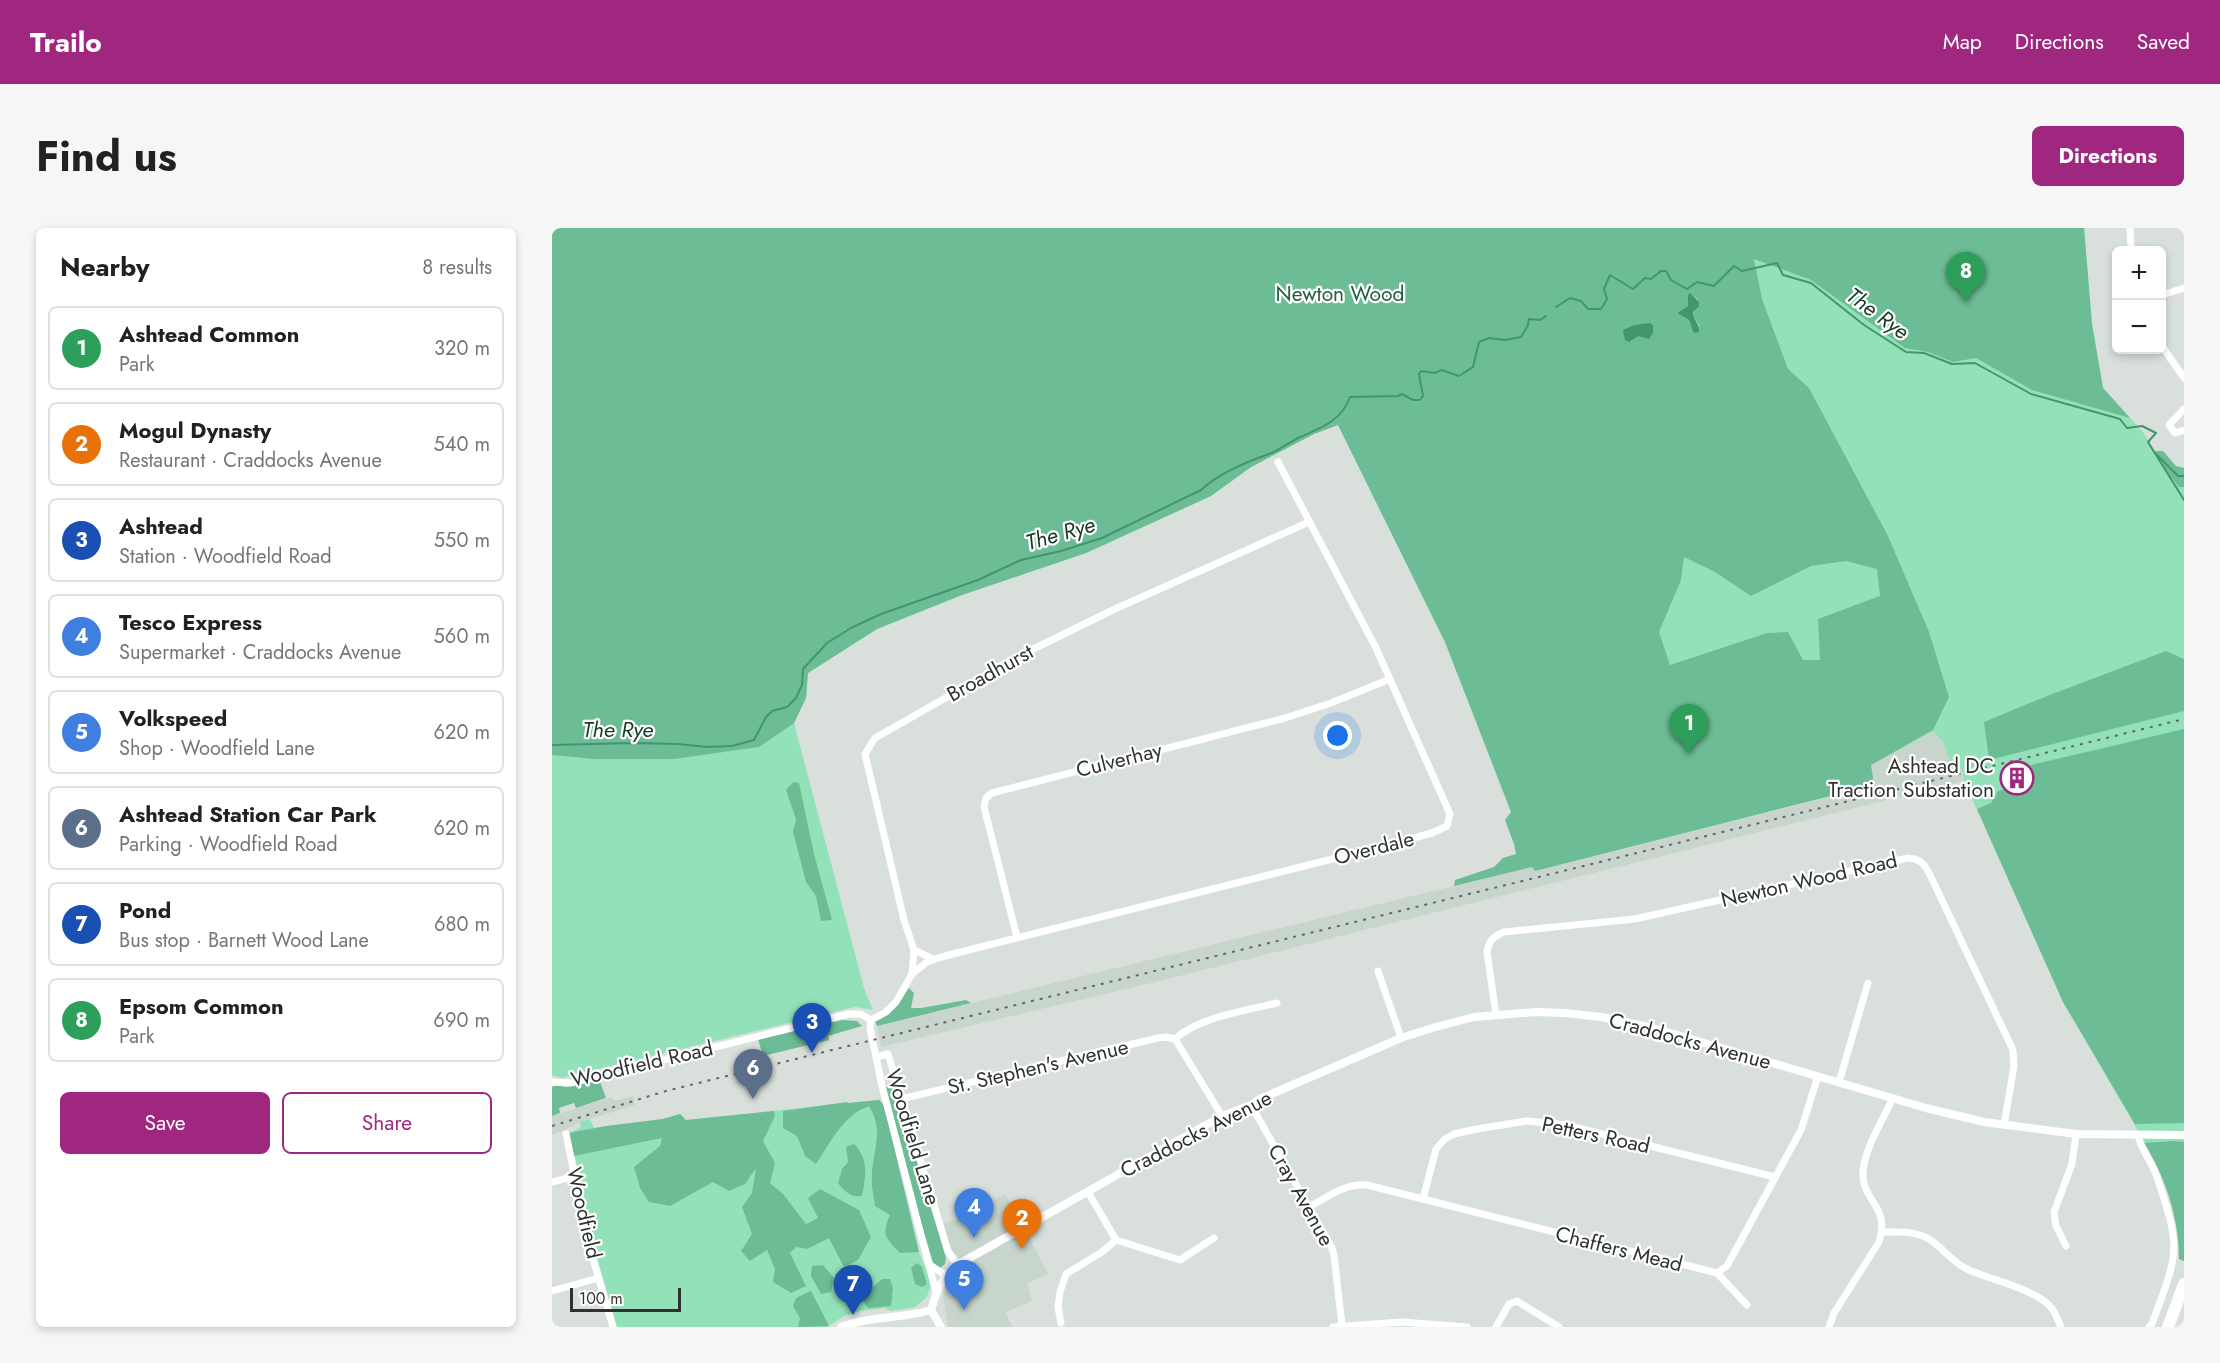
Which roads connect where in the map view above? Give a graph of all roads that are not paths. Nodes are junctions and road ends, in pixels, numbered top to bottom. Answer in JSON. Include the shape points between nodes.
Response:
{"nodes":[{"id":1,"x":2130,"y":228,"type":"edge"},
{"id":2,"x":2131,"y":246,"type":"edge"},
{"id":3,"x":2184,"y":288,"type":"edge"},
{"id":4,"x":2166,"y":295,"type":"edge"},
{"id":5,"x":2166,"y":352,"type":"edge"},
{"id":6,"x":2184,"y":378,"type":"edge"},
{"id":7,"x":2184,"y":409,"type":"edge"},
{"id":8,"x":2184,"y":430,"type":"edge"},
{"id":9,"x":1278,"y":462,"type":"dead end"},
{"id":10,"x":1309,"y":522,"type":"junction"},
{"id":11,"x":1390,"y":679,"type":"junction"},
{"id":12,"x":1017,"y":937,"type":"junction"},
{"id":13,"x":914,"y":950,"type":"junction"},
{"id":14,"x":933,"y":959,"type":"junction"},
{"id":15,"x":1378,"y":971,"type":"dead end"},
{"id":16,"x":912,"y":974,"type":"junction"},
{"id":17,"x":1868,"y":983,"type":"dead end"},
{"id":18,"x":1277,"y":1003,"type":"dead end"},
{"id":19,"x":1496,"y":1015,"type":"junction"},
{"id":20,"x":871,"y":1020,"type":"junction"},
{"id":21,"x":1401,"y":1038,"type":"junction"},
{"id":22,"x":1175,"y":1039,"type":"junction"},
{"id":23,"x":876,"y":1057,"type":"junction"},
{"id":24,"x":1818,"y":1076,"type":"junction"},
{"id":25,"x":552,"y":1082,"type":"edge"},
{"id":26,"x":1839,"y":1082,"type":"junction"},
{"id":27,"x":1893,"y":1098,"type":"junction"},
{"id":28,"x":901,"y":1099,"type":"junction"},
{"id":29,"x":1251,"y":1105,"type":"junction"},
{"id":30,"x":1222,"y":1116,"type":"junction"},
{"id":31,"x":2004,"y":1125,"type":"junction"},
{"id":32,"x":566,"y":1134,"type":"dead end"},
{"id":33,"x":2076,"y":1134,"type":"junction"},
{"id":34,"x":2138,"y":1135,"type":"junction"},
{"id":35,"x":2184,"y":1135,"type":"edge"},
{"id":36,"x":575,"y":1176,"type":"junction"},
{"id":37,"x":1775,"y":1177,"type":"junction"},
{"id":38,"x":552,"y":1182,"type":"edge"},
{"id":39,"x":1088,"y":1192,"type":"junction"},
{"id":40,"x":1423,"y":1199,"type":"junction"},
{"id":41,"x":1309,"y":1207,"type":"junction"},
{"id":42,"x":1882,"y":1232,"type":"junction"},
{"id":43,"x":1214,"y":1238,"type":"dead end"},
{"id":44,"x":1116,"y":1240,"type":"junction"},
{"id":45,"x":2066,"y":1246,"type":"dead end"},
{"id":46,"x":930,"y":1265,"type":"junction"},
{"id":47,"x":957,"y":1265,"type":"junction"},
{"id":48,"x":1717,"y":1273,"type":"junction"},
{"id":49,"x":945,"y":1275,"type":"junction"},
{"id":50,"x":599,"y":1278,"type":"junction"},
{"id":51,"x":2184,"y":1284,"type":"edge"},
{"id":52,"x":552,"y":1291,"type":"edge"},
{"id":53,"x":936,"y":1292,"type":"junction"},
{"id":54,"x":2181,"y":1303,"type":"edge"},
{"id":55,"x":1747,"y":1305,"type":"dead end"},
{"id":56,"x":931,"y":1310,"type":"junction"},
{"id":57,"x":1061,"y":1323,"type":"dead end"},
{"id":58,"x":1342,"y":1325,"type":"junction"},
{"id":59,"x":613,"y":1327,"type":"edge"},
{"id":60,"x":841,"y":1327,"type":"edge"},
{"id":61,"x":940,"y":1327,"type":"edge"},
{"id":62,"x":1333,"y":1327,"type":"edge"},
{"id":63,"x":1466,"y":1327,"type":"edge"},
{"id":64,"x":1496,"y":1327,"type":"edge"},
{"id":65,"x":1559,"y":1327,"type":"edge"},
{"id":66,"x":1829,"y":1327,"type":"edge"},
{"id":67,"x":2061,"y":1327,"type":"edge"},
{"id":68,"x":2149,"y":1327,"type":"edge"},
{"id":69,"x":2168,"y":1327,"type":"edge"}],
"edges":[{"from":1,"to":2,"type":"street"},
{"from":3,"to":4,"type":"street"},
{"from":5,"to":6,"type":"street"},
{"from":7,"to":8,"type":"street","via":[[2169,425],[2175,433]]},
{"from":9,"to":10,"type":"street","name":"Overdale"},
{"from":10,"to":11,"type":"street","name":"Overdale"},
{"from":10,"to":13,"type":"street","name":"Broadhurst","via":[[1021,655],[875,738],[865,754]]},
{"from":11,"to":12,"type":"street","name":"Culverhay","via":[[1285,718],[992,793],[984,807]]},
{"from":11,"to":12,"type":"street","name":"Overdale","via":[[1450,814],[1442,830]]},
{"from":12,"to":14,"type":"street","name":"Overdale"},
{"from":13,"to":14,"type":"street"},
{"from":13,"to":16,"type":"street","name":"Broadhurst"},
{"from":14,"to":16,"type":"street","name":"Overdale"},
{"from":15,"to":21,"type":"street"},
{"from":16,"to":20,"type":"street","name":"Broadhurst","via":[[896,1002]]},
{"from":17,"to":26,"type":"street"},
{"from":18,"to":22,"type":"street","name":"St. Stephen's Avenue","via":[[1201,1023]]},
{"from":19,"to":21,"type":"street","name":"Craddocks Avenue","via":[[1461,1020]]},
{"from":19,"to":24,"type":"street","name":"Craddocks Avenue","via":[[1566,1013],[1624,1021]]},
{"from":19,"to":31,"type":"street","name":"Newton Wood Road","via":[[1487,952],[1488,943],[1504,932],[1635,919],[1917,858],[1931,877],[2013,1050]]},
{"from":20,"to":23,"type":"street","name":"Woodfield Lane"},
{"from":20,"to":25,"type":"street","name":"Woodfield Road","via":[[861,1014],[848,1014],[571,1083]]},
{"from":21,"to":29,"type":"street","name":"Craddocks Avenue"},
{"from":22,"to":28,"type":"street","name":"St. Stephen's Avenue","via":[[1158,1038]]},
{"from":22,"to":30,"type":"street"},
{"from":23,"to":28,"type":"street","name":"Woodfield Lane","via":[[888,1054]]},
{"from":23,"to":46,"type":"street","name":"Woodfield Lane"},
{"from":24,"to":26,"type":"street","name":"Craddocks Avenue"},
{"from":24,"to":37,"type":"street","via":[[1801,1130]]},
{"from":26,"to":27,"type":"street","name":"Craddocks Avenue"},
{"from":27,"to":31,"type":"street","name":"Craddocks Avenue"},
{"from":27,"to":42,"type":"street","via":[[1863,1171],[1864,1186],[1882,1216]]},
{"from":28,"to":47,"type":"street","name":"Woodfield Lane","via":[[948,1251]]},
{"from":29,"to":30,"type":"street","name":"Craddocks Avenue"},
{"from":29,"to":41,"type":"street","name":"Cray Avenue"},
{"from":30,"to":39,"type":"street","name":"Craddocks Avenue"},
{"from":31,"to":33,"type":"street","name":"Craddocks Avenue"},
{"from":32,"to":36,"type":"street","name":"Woodfield"},
{"from":33,"to":34,"type":"street","name":"Craddocks Avenue"},
{"from":33,"to":45,"type":"street","via":[[2072,1164],[2054,1212]]},
{"from":34,"to":35,"type":"street","name":"Craddocks Avenue"},
{"from":34,"to":68,"type":"street","via":[[2164,1197],[2174,1246],[2171,1267]]},
{"from":36,"to":38,"type":"street"},
{"from":36,"to":50,"type":"street","name":"Woodfield"},
{"from":37,"to":40,"type":"street","name":"Petters Road","via":[[1566,1125],[1527,1121],[1445,1139],[1436,1149]]},
{"from":37,"to":48,"type":"street","via":[[1727,1266]]},
{"from":39,"to":44,"type":"street"},
{"from":39,"to":47,"type":"street","name":"Craddocks Avenue"},
{"from":40,"to":41,"type":"street","name":"Chaffers Mead","via":[[1354,1184]]},
{"from":40,"to":48,"type":"street","name":"Chaffers Mead"},
{"from":41,"to":58,"type":"street","name":"Cray Avenue","via":[[1334,1255]]},
{"from":42,"to":66,"type":"street","via":[[1833,1313]]},
{"from":42,"to":67,"type":"street","via":[[1924,1236],[1967,1269],[2033,1295],[2052,1308]]},
{"from":43,"to":44,"type":"street","via":[[1180,1260]]},
{"from":44,"to":57,"type":"street","via":[[1066,1274],[1059,1297]]},
{"from":46,"to":49,"type":"street"},
{"from":46,"to":53,"type":"street","name":"Woodfield Lane"},
{"from":47,"to":49,"type":"street","name":"Craddocks Avenue"},
{"from":48,"to":55,"type":"street"},
{"from":49,"to":53,"type":"street","name":"Craddocks Avenue"},
{"from":50,"to":52,"type":"street"},
{"from":50,"to":59,"type":"street","name":"Woodfield"},
{"from":51,"to":54,"type":"highway"},
{"from":53,"to":56,"type":"street","name":"Woodfield Lane"},
{"from":54,"to":69,"type":"highway"},
{"from":56,"to":60,"type":"street","via":[[867,1319]]},
{"from":56,"to":61,"type":"street"},
{"from":58,"to":62,"type":"street"},
{"from":58,"to":63,"type":"street","via":[[1402,1322]]},
{"from":64,"to":65,"type":"street","via":[[1509,1304],[1515,1301]]}]}
